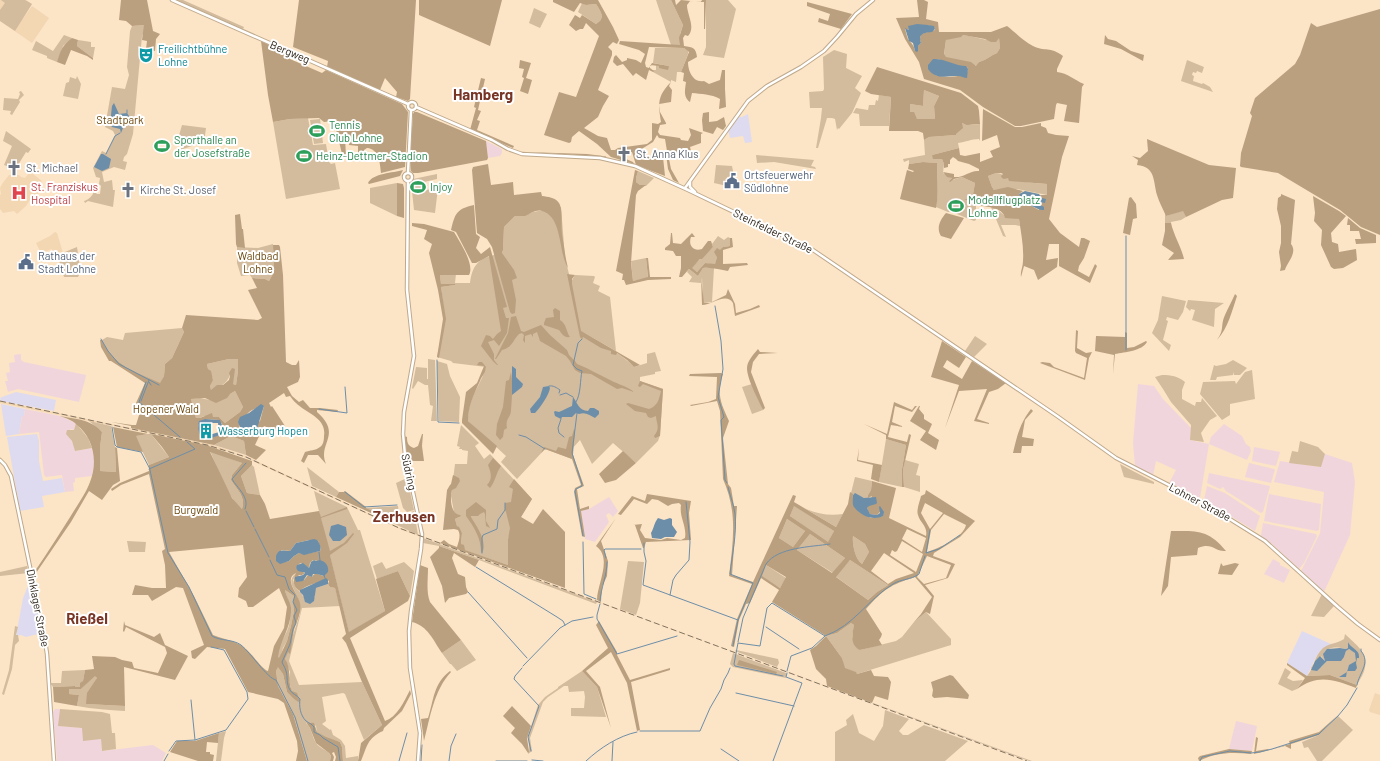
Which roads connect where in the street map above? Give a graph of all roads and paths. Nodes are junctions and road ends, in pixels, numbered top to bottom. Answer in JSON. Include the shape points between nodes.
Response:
{"nodes":[{"id":1,"x":172,"y":0,"type":"edge"},
{"id":2,"x":872,"y":0,"type":"edge"},
{"id":3,"x":408,"y":104,"type":"junction"},
{"id":4,"x":416,"y":107,"type":"junction"},
{"id":5,"x":411,"y":110,"type":"junction"},
{"id":6,"x":508,"y":149,"type":"joint"},
{"id":7,"x":408,"y":173,"type":"junction"},
{"id":8,"x":408,"y":181,"type":"junction"},
{"id":9,"x":690,"y":181,"type":"junction"},
{"id":10,"x":685,"y":188,"type":"junction"},
{"id":11,"x":698,"y":194,"type":"junction"},
{"id":12,"x":1009,"y":382,"type":"joint"},
{"id":13,"x":0,"y":460,"type":"edge"},
{"id":14,"x":1380,"y":640,"type":"edge"},
{"id":15,"x":54,"y":761,"type":"edge"},
{"id":16,"x":418,"y":761,"type":"edge"}],
"edges":[{"from":1,"to":3,"type":"main road","name":"Bergweg"},
{"from":2,"to":9,"type":"main road","via":[[856,14],[824,52],[767,86],[748,101]]},
{"from":3,"to":4,"type":"main road","name":"Bergweg","via":[[413,102]]},
{"from":3,"to":5,"type":"main road"},
{"from":4,"to":5,"type":"main road"},
{"from":4,"to":6,"type":"main road","name":"Bergweg"},
{"from":5,"to":7,"type":"main road"},
{"from":6,"to":10,"type":"main road","name":"Steinfelder Straße","via":[[522,154],[612,160],[642,169]]},
{"from":7,"to":8,"type":"main road","via":[[412,177]]},
{"from":7,"to":8,"type":"main road","via":[[403,177]]},
{"from":8,"to":16,"type":"main road","name":"Südring","via":[[406,286],[414,356],[402,434],[404,455],[422,534],[409,631],[410,668],[420,733]]},
{"from":9,"to":10,"type":"main road"},
{"from":9,"to":11,"type":"main road","via":[[690,187]]},
{"from":10,"to":11,"type":"main road","name":"Steinfelder Straße"},
{"from":11,"to":12,"type":"main road","name":"Steinfelder Straße","via":[[812,249]]},
{"from":12,"to":14,"type":"main road","name":"Lohner Straße","via":[[1122,462],[1204,503],[1265,541],[1348,616]]},
{"from":13,"to":15,"type":"main road","name":"Dinklager Straße","via":[[11,476],[46,642]]}]}
